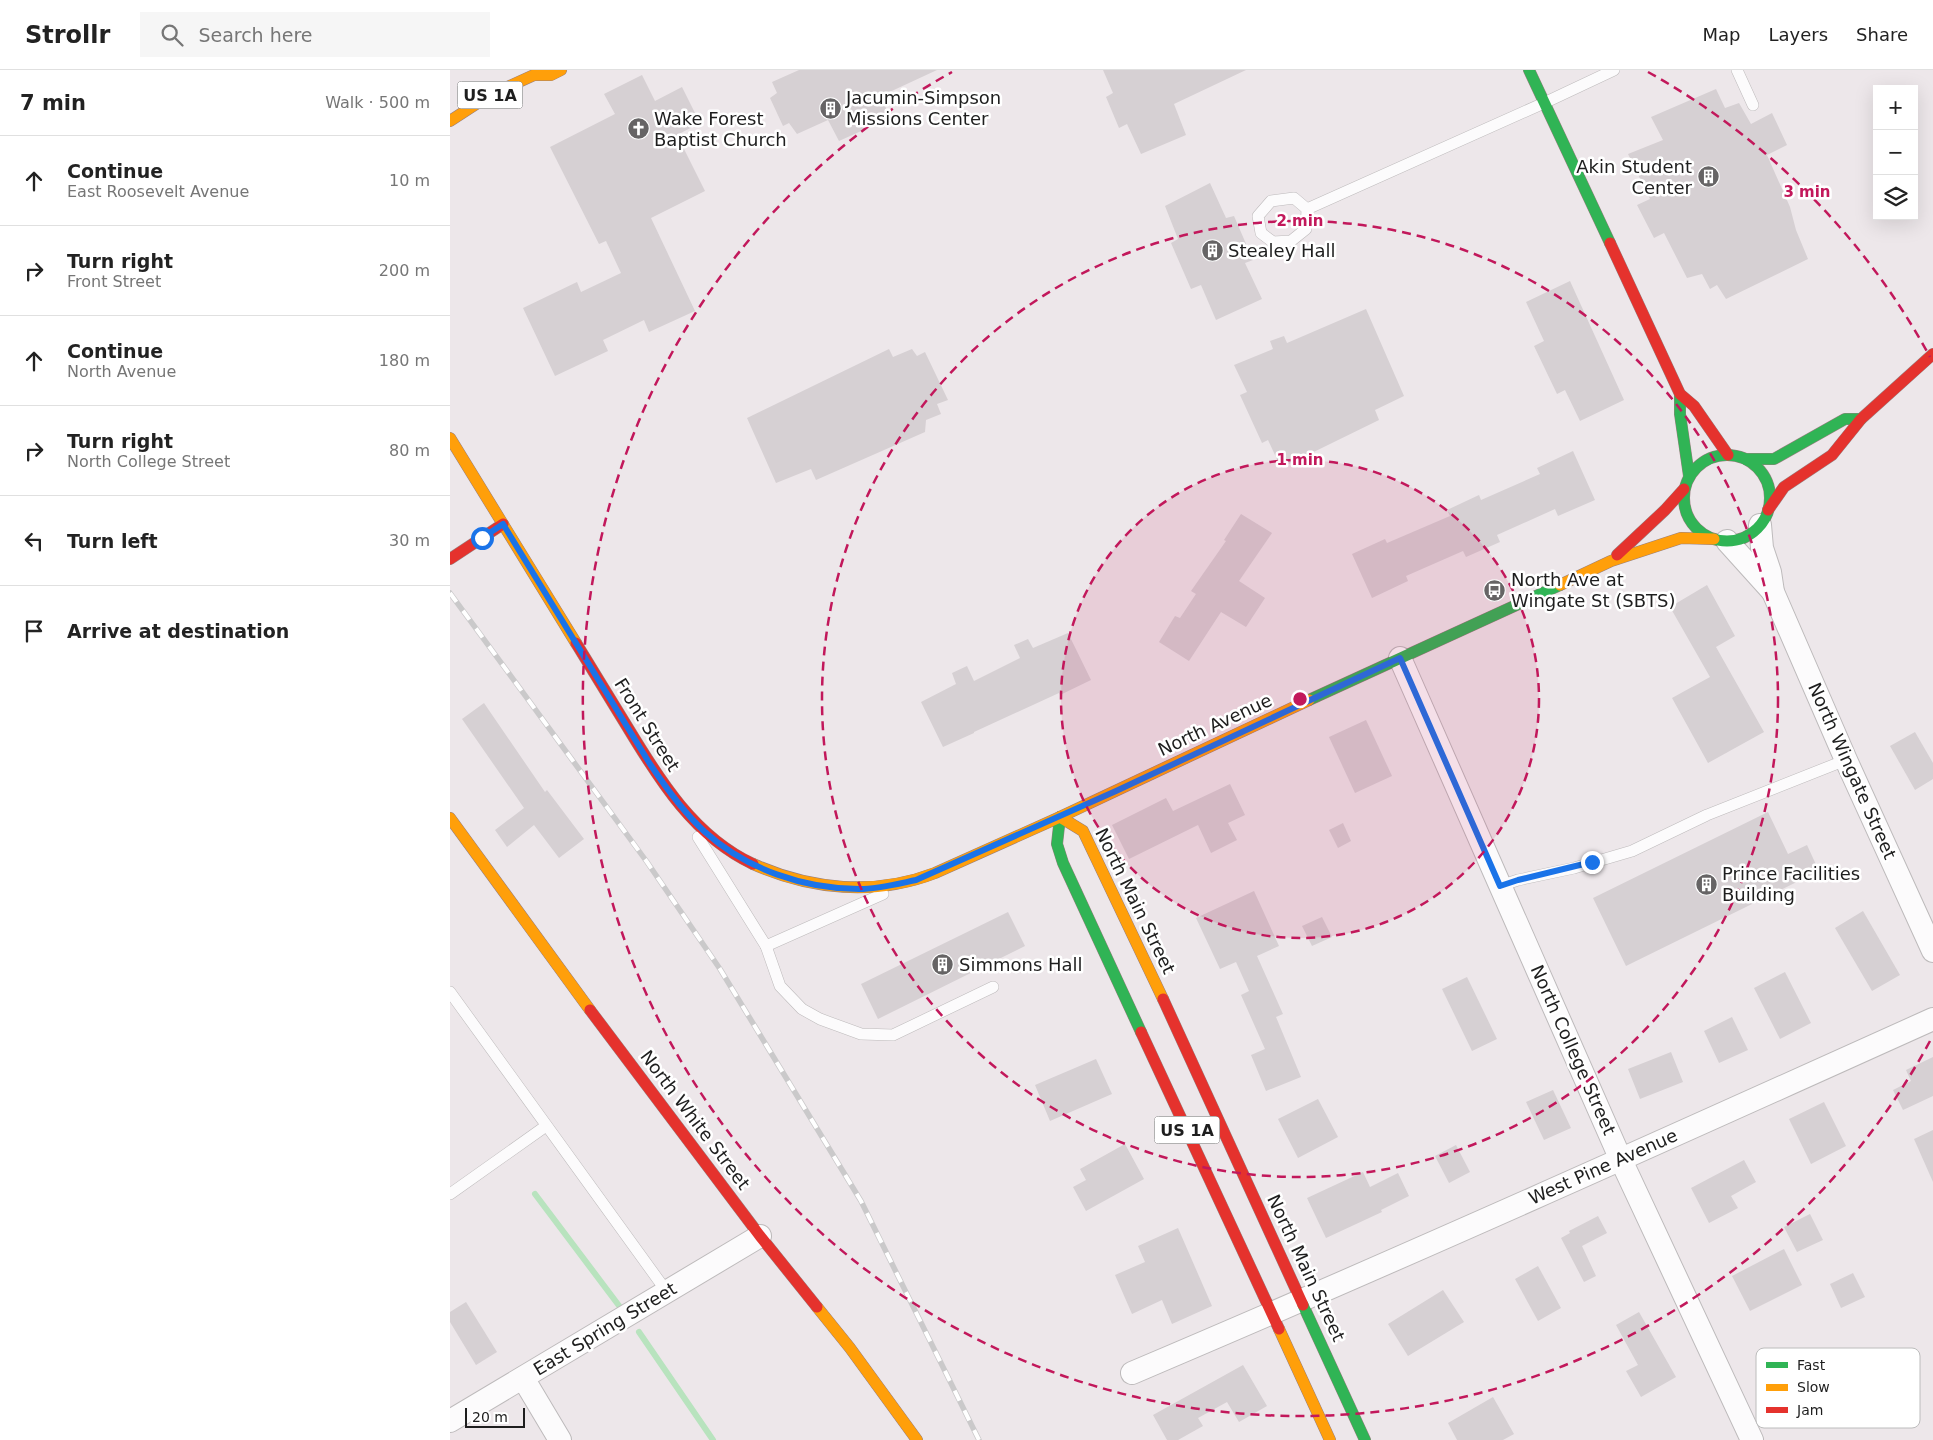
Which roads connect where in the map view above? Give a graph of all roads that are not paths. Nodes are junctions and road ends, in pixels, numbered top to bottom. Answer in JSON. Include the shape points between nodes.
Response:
{"nodes":[{"id":1,"x":561,"y":70,"type":"edge"},
{"id":2,"x":1529,"y":70,"type":"edge"},
{"id":3,"x":1614,"y":70,"type":"edge"},
{"id":4,"x":1737,"y":70,"type":"edge"},
{"id":5,"x":537,"y":73,"type":"edge"},
{"id":6,"x":1544,"y":103,"type":"junction"},
{"id":7,"x":1753,"y":104,"type":"dead end"},
{"id":8,"x":450,"y":121,"type":"edge"},
{"id":9,"x":1308,"y":209,"type":"junction"},
{"id":10,"x":1933,"y":354,"type":"edge"},
{"id":11,"x":1680,"y":394,"type":"junction"},
{"id":12,"x":1861,"y":419,"type":"junction"},
{"id":13,"x":450,"y":438,"type":"edge"},
{"id":14,"x":1728,"y":455,"type":"junction"},
{"id":15,"x":1746,"y":459,"type":"junction"},
{"id":16,"x":1689,"y":476,"type":"junction"},
{"id":17,"x":1684,"y":489,"type":"junction"},
{"id":18,"x":1764,"y":517,"type":"junction"},
{"id":19,"x":503,"y":524,"type":"junction"},
{"id":20,"x":1720,"y":540,"type":"junction"},
{"id":21,"x":450,"y":559,"type":"edge"},
{"id":22,"x":1610,"y":561,"type":"junction"},
{"id":23,"x":1773,"y":592,"type":"junction"},
{"id":24,"x":1400,"y":658,"type":"junction"},
{"id":25,"x":1846,"y":760,"type":"junction"},
{"id":26,"x":674,"y":800,"type":"junction"},
{"id":27,"x":1060,"y":817,"type":"junction"},
{"id":28,"x":452,"y":826,"type":"edge"},
{"id":29,"x":916,"y":880,"type":"junction"},
{"id":30,"x":1500,"y":886,"type":"junction"},
{"id":31,"x":766,"y":946,"type":"junction"},
{"id":32,"x":1933,"y":951,"type":"edge"},
{"id":33,"x":994,"y":987,"type":"dead end"},
{"id":34,"x":450,"y":992,"type":"edge"},
{"id":35,"x":1933,"y":1019,"type":"edge"},
{"id":36,"x":546,"y":1126,"type":"junction"},
{"id":37,"x":1621,"y":1160,"type":"junction"},
{"id":38,"x":450,"y":1194,"type":"edge"},
{"id":39,"x":760,"y":1236,"type":"junction"},
{"id":40,"x":666,"y":1292,"type":"junction"},
{"id":41,"x":1301,"y":1300,"type":"junction"},
{"id":42,"x":1273,"y":1313,"type":"junction"},
{"id":43,"x":1132,"y":1373,"type":"dead end"},
{"id":44,"x":523,"y":1378,"type":"junction"},
{"id":45,"x":450,"y":1421,"type":"edge"},
{"id":46,"x":560,"y":1440,"type":"edge"},
{"id":47,"x":917,"y":1440,"type":"edge"},
{"id":48,"x":1330,"y":1440,"type":"edge"},
{"id":49,"x":1365,"y":1440,"type":"edge"},
{"id":50,"x":1752,"y":1440,"type":"edge"}],
"edges":[{"from":1,"to":5,"type":"main road","number":"US 1A","via":[[551,75]]},
{"from":2,"to":6,"type":"main road"},
{"from":3,"to":6,"type":"lane"},
{"from":4,"to":7,"type":"lane"},
{"from":5,"to":8,"type":"main road","number":"US 1A","via":[[490,95]]},
{"from":6,"to":9,"type":"lane"},
{"from":6,"to":11,"type":"main road"},
{"from":9,"to":9,"type":"lane","via":[[1294,198],[1271,201],[1258,216],[1261,233],[1273,242],[1291,241],[1306,229]]},
{"from":10,"to":12,"type":"main road"},
{"from":11,"to":14,"type":"main road","via":[[1694,406]]},
{"from":11,"to":16,"type":"main road"},
{"from":12,"to":15,"type":"main road","via":[[1845,419],[1774,459]]},
{"from":12,"to":18,"type":"main road","via":[[1832,455],[1784,487]]},
{"from":13,"to":19,"type":"main road","name":"Front Street"},
{"from":14,"to":15,"type":"main road"},
{"from":14,"to":16,"type":"main road","via":[[1708,459]]},
{"from":15,"to":18,"type":"main road","via":[[1758,468],[1766,481],[1770,495]]},
{"from":16,"to":17,"type":"main road"},
{"from":17,"to":20,"type":"main road","via":[[1683,502],[1693,525],[1702,534]]},
{"from":17,"to":22,"type":"main road","name":"North Avenue"},
{"from":18,"to":20,"type":"main road","via":[[1753,532],[1741,539]]},
{"from":18,"to":23,"type":"street","name":"North Wingate Street","via":[[1762,548]]},
{"from":19,"to":21,"type":"main road"},
{"from":19,"to":26,"type":"main road","name":"Front Street"},
{"from":20,"to":22,"type":"main road","name":"North Avenue","via":[[1681,538]]},
{"from":20,"to":23,"type":"street","name":"North Wingate Street"},
{"from":22,"to":24,"type":"main road","name":"North Avenue"},
{"from":23,"to":25,"type":"street","name":"North Wingate Street"},
{"from":24,"to":27,"type":"main road","name":"North Avenue"},
{"from":24,"to":30,"type":"street","name":"North College Street"},
{"from":25,"to":30,"type":"lane","via":[[1706,815],[1632,851]]},
{"from":25,"to":32,"type":"street","name":"North Wingate Street"},
{"from":26,"to":29,"type":"main road","name":"Front Street","via":[[725,848],[789,879],[834,888],[861,889]]},
{"from":26,"to":31,"type":"lane"},
{"from":27,"to":29,"type":"main road","name":"North Avenue"},
{"from":27,"to":41,"type":"main road","name":"North Main Street","via":[[1083,831]]},
{"from":27,"to":42,"type":"main road","number":"US 1A","via":[[1057,844],[1063,863]]},
{"from":28,"to":39,"type":"main road","name":"North White Street"},
{"from":29,"to":31,"type":"lane"},
{"from":30,"to":37,"type":"street","name":"North College Street"},
{"from":31,"to":33,"type":"lane","via":[[780,986],[802,1009],[861,1034],[893,1035]]},
{"from":34,"to":36,"type":"lane"},
{"from":35,"to":37,"type":"street","name":"West Pine Avenue"},
{"from":36,"to":38,"type":"lane"},
{"from":36,"to":40,"type":"lane"},
{"from":37,"to":41,"type":"street","name":"West Pine Avenue"},
{"from":37,"to":50,"type":"street","name":"North College Street"},
{"from":39,"to":40,"type":"street","name":"East Spring Street"},
{"from":39,"to":47,"type":"main road","name":"North White Street","via":[[850,1348]]},
{"from":40,"to":44,"type":"street","name":"East Spring Street"},
{"from":41,"to":42,"type":"street","name":"West Pine Avenue"},
{"from":41,"to":49,"type":"main road","name":"North Main Street"},
{"from":42,"to":43,"type":"street","name":"West Pine Avenue"},
{"from":42,"to":48,"type":"main road","number":"US 1A"},
{"from":44,"to":45,"type":"street","name":"East Spring Street"},
{"from":44,"to":46,"type":"street"}]}
